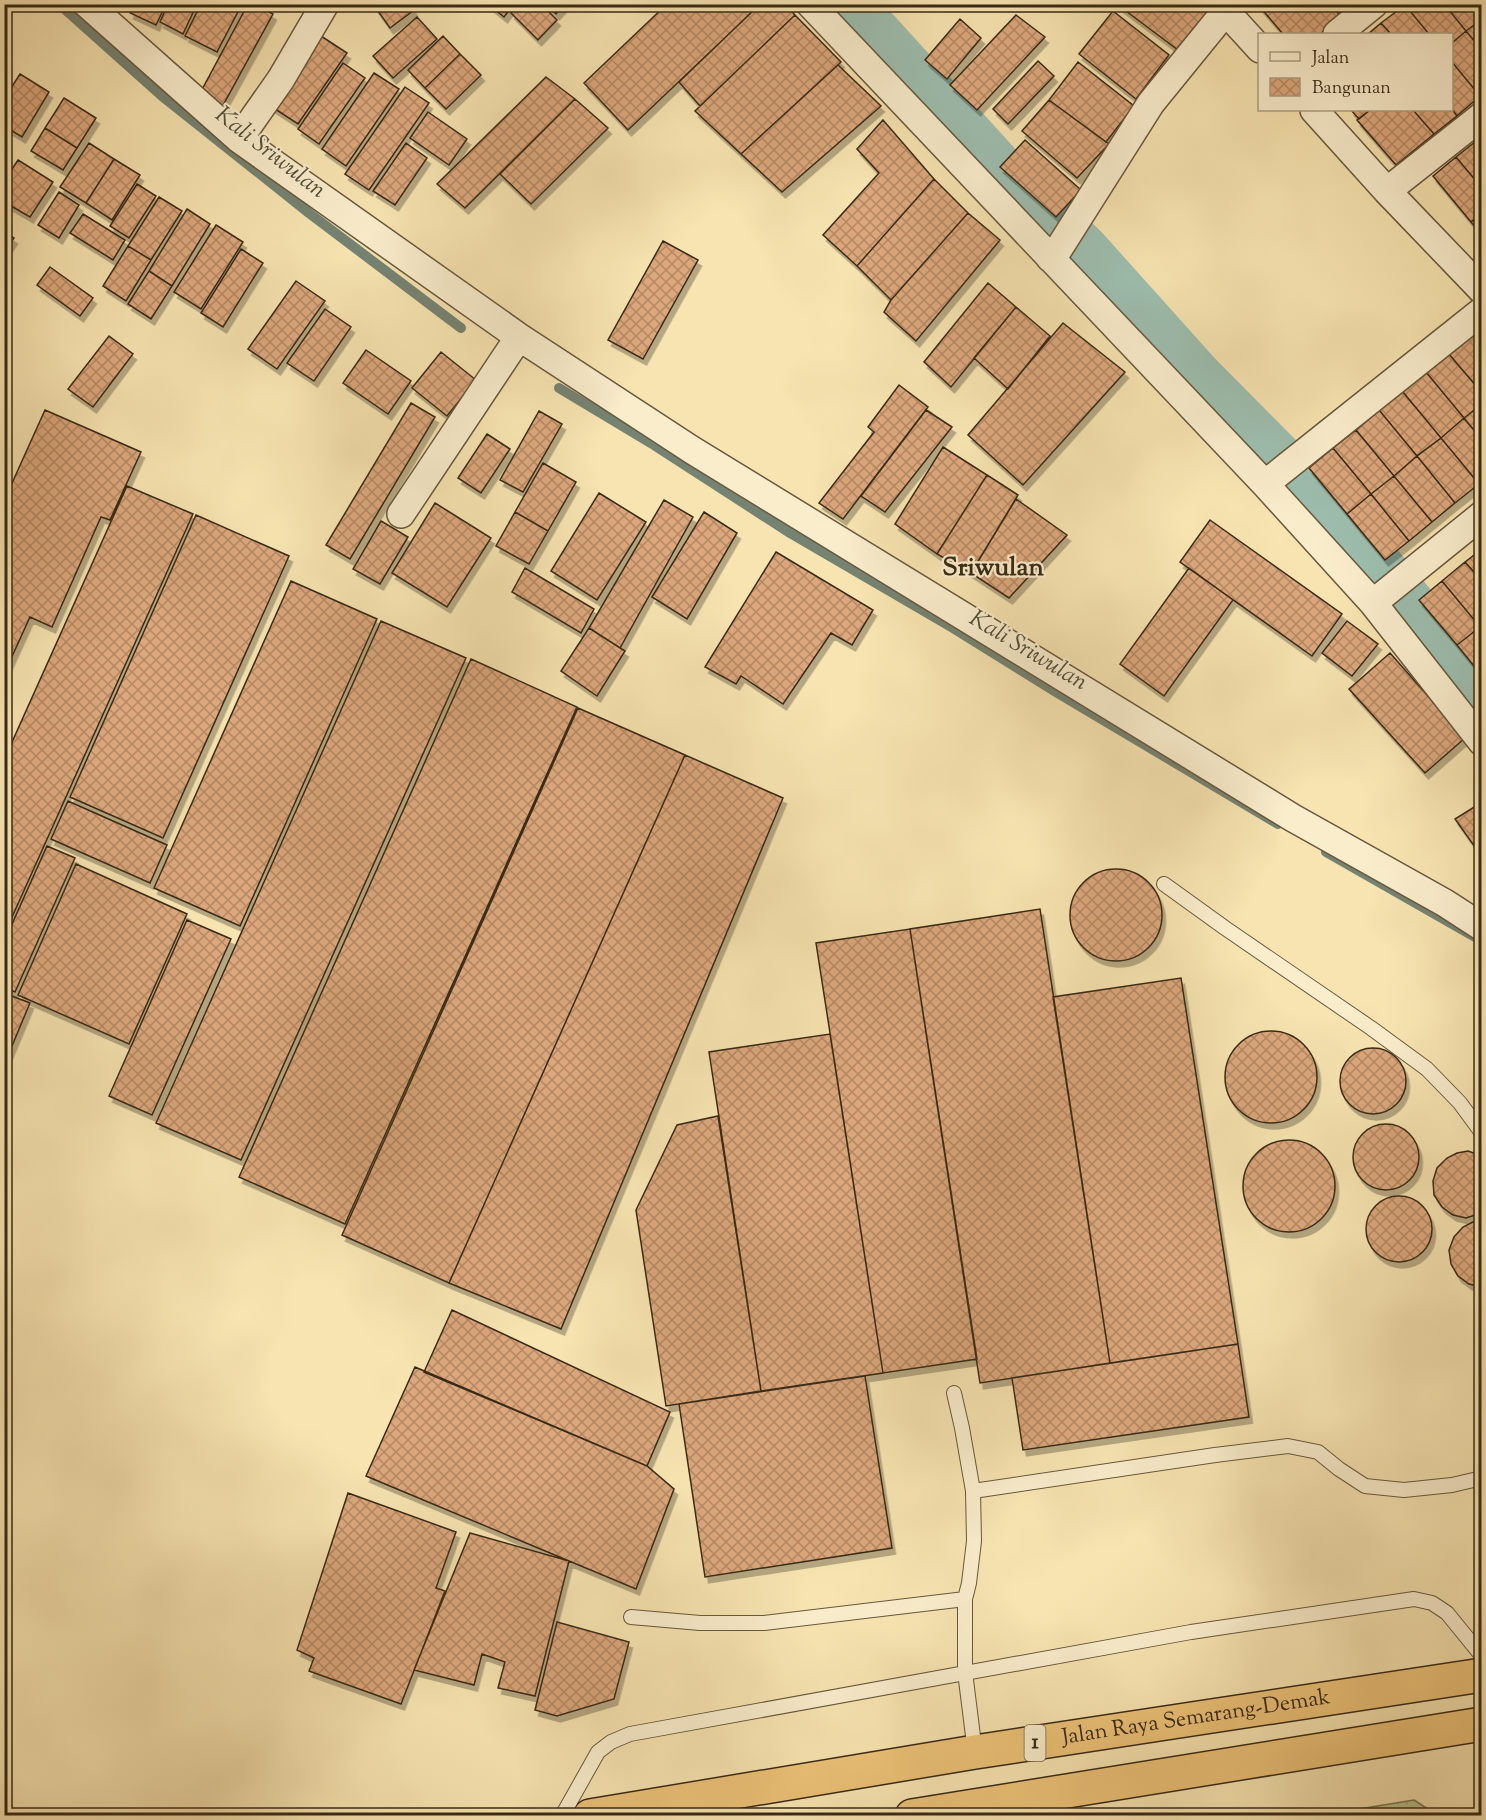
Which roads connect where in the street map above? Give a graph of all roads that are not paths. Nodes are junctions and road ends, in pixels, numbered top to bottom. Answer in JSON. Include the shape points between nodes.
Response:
{"nodes":[{"id":1,"x":87,"y":4,"type":"edge"},
{"id":2,"x":325,"y":4,"type":"edge"},
{"id":3,"x":810,"y":4,"type":"edge"},
{"id":4,"x":1374,"y":4,"type":"edge"},
{"id":5,"x":1222,"y":8,"type":"edge"},
{"id":6,"x":1338,"y":33,"type":"edge"},
{"id":7,"x":1258,"y":47,"type":"edge"},
{"id":8,"x":1315,"y":111,"type":"edge"},
{"id":9,"x":1482,"y":116,"type":"edge"},
{"id":10,"x":239,"y":140,"type":"junction"},
{"id":11,"x":1387,"y":192,"type":"junction"},
{"id":12,"x":1054,"y":254,"type":"junction"},
{"id":13,"x":1482,"y":290,"type":"edge"},
{"id":14,"x":1482,"y":312,"type":"edge"},
{"id":15,"x":519,"y":337,"type":"junction"},
{"id":16,"x":1277,"y":474,"type":"junction"},
{"id":17,"x":401,"y":514,"type":"dead end"},
{"id":18,"x":1482,"y":515,"type":"edge"},
{"id":19,"x":1385,"y":593,"type":"junction"},
{"id":20,"x":1479,"y":732,"type":"edge"},
{"id":21,"x":1164,"y":884,"type":"dead end"},
{"id":22,"x":1482,"y":927,"type":"edge"},
{"id":23,"x":1482,"y":1133,"type":"edge"},
{"id":24,"x":954,"y":1393,"type":"dead end"},
{"id":25,"x":1482,"y":1478,"type":"edge"},
{"id":26,"x":973,"y":1491,"type":"junction"},
{"id":27,"x":965,"y":1599,"type":"junction"},
{"id":28,"x":631,"y":1617,"type":"dead end"},
{"id":29,"x":1482,"y":1656,"type":"edge"},
{"id":30,"x":965,"y":1672,"type":"junction"},
{"id":31,"x":1482,"y":1675,"type":"edge"},
{"id":32,"x":1482,"y":1724,"type":"edge"},
{"id":33,"x":975,"y":1752,"type":"junction"},
{"id":34,"x":561,"y":1815,"type":"edge"},
{"id":35,"x":590,"y":1815,"type":"edge"},
{"id":36,"x":912,"y":1815,"type":"edge"}],
"edges":[{"from":1,"to":10,"type":"street"},
{"from":2,"to":10,"type":"street"},
{"from":3,"to":12,"type":"street"},
{"from":4,"to":6,"type":"street"},
{"from":5,"to":7,"type":"street"},
{"from":5,"to":12,"type":"street","via":[[1151,103]]},
{"from":8,"to":11,"type":"street"},
{"from":9,"to":11,"type":"street"},
{"from":10,"to":15,"type":"street"},
{"from":11,"to":13,"type":"street"},
{"from":12,"to":16,"type":"street"},
{"from":14,"to":16,"type":"street"},
{"from":15,"to":17,"type":"street"},
{"from":15,"to":22,"type":"street","via":[[692,450],[1293,818]]},
{"from":16,"to":19,"type":"street"},
{"from":18,"to":19,"type":"street"},
{"from":19,"to":20,"type":"street"},
{"from":21,"to":23,"type":"lane","via":[[1427,1069]]},
{"from":24,"to":26,"type":"lane"},
{"from":25,"to":26,"type":"lane","via":[[1404,1490],[1365,1486],[1318,1452],[1288,1446]]},
{"from":26,"to":27,"type":"lane","via":[[974,1540]]},
{"from":27,"to":28,"type":"lane","via":[[764,1623]]},
{"from":27,"to":30,"type":"lane"},
{"from":29,"to":30,"type":"lane","via":[[1447,1613],[1414,1599],[1191,1632]]},
{"from":30,"to":33,"type":"lane"},
{"from":30,"to":34,"type":"lane","via":[[630,1734],[598,1752]]},
{"from":31,"to":33,"type":"highway","name":"Jalan Raya Semarang-Demak","number":"1"},
{"from":32,"to":36,"type":"highway","number":"1"},
{"from":33,"to":35,"type":"highway","name":"Jalan Raya Semarang-Demak","number":"1"}]}
